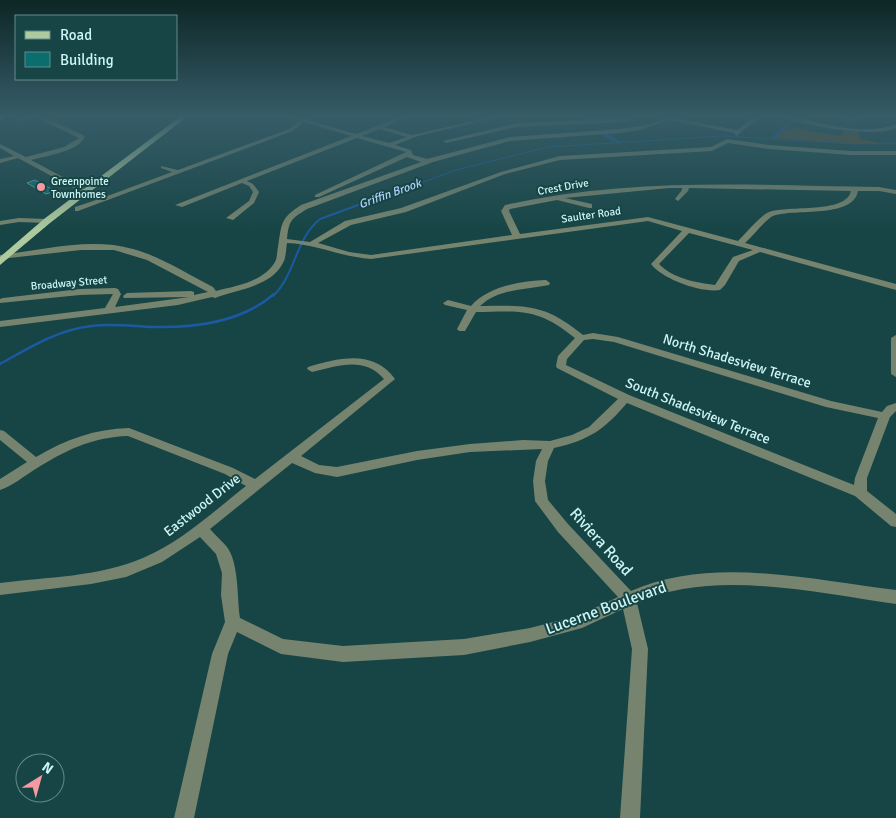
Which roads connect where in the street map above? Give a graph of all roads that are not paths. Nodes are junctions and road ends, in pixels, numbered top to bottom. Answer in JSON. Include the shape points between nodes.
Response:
{"nodes":[{"id":1,"x":16,"y":154,"type":"edge"},
{"id":2,"x":44,"y":154,"type":"edge"},
{"id":3,"x":126,"y":154,"type":"edge"},
{"id":4,"x":133,"y":154,"type":"edge"},
{"id":5,"x":226,"y":154,"type":"edge"},
{"id":6,"x":309,"y":154,"type":"edge"},
{"id":7,"x":407,"y":154,"type":"edge"},
{"id":8,"x":410,"y":154,"type":"edge"},
{"id":9,"x":454,"y":154,"type":"edge"},
{"id":10,"x":621,"y":154,"type":"edge"},
{"id":11,"x":20,"y":156,"type":"junction"},
{"id":12,"x":27,"y":159,"type":"junction"},
{"id":13,"x":0,"y":161,"type":"edge"},
{"id":14,"x":426,"y":161,"type":"junction"},
{"id":15,"x":163,"y":167,"type":"dead end"},
{"id":16,"x":178,"y":172,"type":"junction"},
{"id":17,"x":91,"y":180,"type":"junction"},
{"id":18,"x":241,"y":180,"type":"junction"},
{"id":19,"x":72,"y":184,"type":"junction"},
{"id":20,"x":684,"y":186,"type":"junction"},
{"id":21,"x":855,"y":190,"type":"junction"},
{"id":22,"x":83,"y":191,"type":"junction"},
{"id":23,"x":896,"y":192,"type":"edge"},
{"id":24,"x":558,"y":198,"type":"junction"},
{"id":25,"x":678,"y":199,"type":"dead end"},
{"id":26,"x":101,"y":200,"type":"junction"},
{"id":27,"x":179,"y":205,"type":"dead end"},
{"id":28,"x":589,"y":206,"type":"dead end"},
{"id":29,"x":304,"y":207,"type":"junction"},
{"id":30,"x":78,"y":209,"type":"dead end"},
{"id":31,"x":230,"y":218,"type":"dead end"},
{"id":32,"x":2,"y":219,"type":"edge"},
{"id":33,"x":42,"y":221,"type":"junction"},
{"id":34,"x":688,"y":229,"type":"junction"},
{"id":35,"x":517,"y":237,"type":"junction"},
{"id":36,"x":283,"y":241,"type":"junction"},
{"id":37,"x":308,"y":244,"type":"junction"},
{"id":38,"x":740,"y":244,"type":"junction"},
{"id":39,"x":759,"y":249,"type":"junction"},
{"id":40,"x":2,"y":256,"type":"edge"},
{"id":41,"x":546,"y":283,"type":"dead end"},
{"id":42,"x":896,"y":286,"type":"edge"},
{"id":43,"x":215,"y":295,"type":"junction"},
{"id":44,"x":127,"y":296,"type":"dead end"},
{"id":45,"x":204,"y":297,"type":"junction"},
{"id":46,"x":3,"y":302,"type":"dead end"},
{"id":47,"x":448,"y":303,"type":"dead end"},
{"id":48,"x":473,"y":308,"type":"junction"},
{"id":49,"x":109,"y":310,"type":"junction"},
{"id":50,"x":0,"y":324,"type":"edge"},
{"id":51,"x":462,"y":329,"type":"dead end"},
{"id":52,"x":581,"y":338,"type":"junction"},
{"id":53,"x":896,"y":338,"type":"edge"},
{"id":54,"x":312,"y":369,"type":"dead end"},
{"id":55,"x":896,"y":374,"type":"edge"},
{"id":56,"x":625,"y":398,"type":"junction"},
{"id":57,"x":896,"y":407,"type":"edge"},
{"id":58,"x":885,"y":416,"type":"junction"},
{"id":59,"x":0,"y":434,"type":"edge"},
{"id":60,"x":550,"y":444,"type":"junction"},
{"id":61,"x":292,"y":458,"type":"junction"},
{"id":62,"x":35,"y":462,"type":"junction"},
{"id":63,"x":0,"y":485,"type":"edge"},
{"id":64,"x":255,"y":485,"type":"junction"},
{"id":65,"x":860,"y":494,"type":"junction"},
{"id":66,"x":896,"y":522,"type":"edge"},
{"id":67,"x":201,"y":529,"type":"junction"},
{"id":68,"x":0,"y":589,"type":"edge"},
{"id":69,"x":896,"y":598,"type":"edge"},
{"id":70,"x":628,"y":599,"type":"junction"},
{"id":71,"x":233,"y":622,"type":"junction"},
{"id":72,"x":184,"y":818,"type":"edge"},
{"id":73,"x":630,"y":818,"type":"edge"}],
"edges":[{"from":1,"to":11,"type":"street"},
{"from":2,"to":12,"type":"street"},
{"from":3,"to":17,"type":"main road"},
{"from":4,"to":22,"type":"main road"},
{"from":5,"to":16,"type":"street"},
{"from":6,"to":18,"type":"street"},
{"from":7,"to":29,"type":"street","via":[[321,192]]},
{"from":8,"to":14,"type":"street"},
{"from":9,"to":14,"type":"street"},
{"from":10,"to":37,"type":"street","via":[[570,157],[504,173],[403,210],[348,223]]},
{"from":11,"to":12,"type":"street"},
{"from":11,"to":13,"type":"street"},
{"from":12,"to":19,"type":"street"},
{"from":14,"to":29,"type":"street"},
{"from":15,"to":16,"type":"street"},
{"from":16,"to":26,"type":"street"},
{"from":17,"to":19,"type":"main road"},
{"from":17,"to":22,"type":"main road"},
{"from":18,"to":27,"type":"street"},
{"from":18,"to":31,"type":"street","via":[[256,192],[252,202]]},
{"from":19,"to":22,"type":"street"},
{"from":20,"to":21,"type":"street","name":"Crest Drive"},
{"from":20,"to":24,"type":"street","name":"Crest Drive","via":[[603,190]]},
{"from":20,"to":25,"type":"street","via":[[686,190]]},
{"from":21,"to":23,"type":"street","name":"Crest Drive"},
{"from":21,"to":38,"type":"street","via":[[854,195],[841,206],[770,214]]},
{"from":22,"to":26,"type":"street"},
{"from":22,"to":33,"type":"main road"},
{"from":24,"to":28,"type":"street"},
{"from":24,"to":35,"type":"street","name":"Crest Drive","via":[[508,207],[505,211]]},
{"from":26,"to":30,"type":"street"},
{"from":29,"to":36,"type":"street","via":[[289,218]]},
{"from":32,"to":33,"type":"street"},
{"from":33,"to":40,"type":"main road"},
{"from":34,"to":35,"type":"street","name":"Saulter Road","via":[[640,219]]},
{"from":34,"to":38,"type":"street","name":"Saulter Road"},
{"from":34,"to":39,"type":"street","via":[[655,264],[667,274],[694,283],[717,288],[736,260]]},
{"from":35,"to":37,"type":"street","name":"Saulter Road","via":[[371,258]]},
{"from":36,"to":37,"type":"street","name":"Saulter Road"},
{"from":36,"to":43,"type":"street","via":[[280,262],[268,275],[247,286]]},
{"from":38,"to":39,"type":"street","name":"Saulter Road"},
{"from":39,"to":42,"type":"street","name":"Saulter Road"},
{"from":40,"to":43,"type":"street","via":[[93,248],[128,250],[202,285]]},
{"from":41,"to":48,"type":"street","via":[[521,285],[482,300]]},
{"from":43,"to":45,"type":"street"},
{"from":44,"to":45,"type":"street","via":[[196,293]]},
{"from":45,"to":49,"type":"street"},
{"from":46,"to":49,"type":"street","name":"Broadway Street","via":[[115,291],[117,294]]},
{"from":47,"to":48,"type":"street"},
{"from":48,"to":51,"type":"street"},
{"from":48,"to":52,"type":"street","via":[[537,311],[561,322]]},
{"from":49,"to":50,"type":"street"},
{"from":52,"to":56,"type":"street","name":"South Shadesview Terrace","via":[[562,358],[561,366]]},
{"from":52,"to":58,"type":"street","name":"North Shadesview Terrace","via":[[615,338],[830,404]]},
{"from":53,"to":55,"type":"street"},
{"from":54,"to":61,"type":"street","name":"Eastwood Drive","via":[[353,359],[384,370],[390,379]]},
{"from":56,"to":60,"type":"street","via":[[592,433],[579,439]]},
{"from":56,"to":65,"type":"street","name":"South Shadesview Terrace"},
{"from":57,"to":58,"type":"street"},
{"from":58,"to":65,"type":"street","via":[[861,478]]},
{"from":59,"to":62,"type":"street"},
{"from":60,"to":61,"type":"street","via":[[421,454],[337,472],[309,468]]},
{"from":60,"to":70,"type":"street","name":"Riviera Road","via":[[539,481],[542,501]]},
{"from":61,"to":64,"type":"street","name":"Eastwood Drive"},
{"from":62,"to":63,"type":"street"},
{"from":62,"to":64,"type":"street","via":[[84,438],[129,432],[229,471]]},
{"from":64,"to":67,"type":"street","name":"Eastwood Drive"},
{"from":65,"to":66,"type":"street","name":"South Shadesview Terrace"},
{"from":67,"to":68,"type":"street","name":"Eastwood Drive","via":[[140,566],[102,575]]},
{"from":67,"to":71,"type":"street","via":[[222,551],[229,573]]},
{"from":69,"to":70,"type":"street","name":"Lucerne Boulevard","via":[[734,578],[683,582]]},
{"from":70,"to":71,"type":"street","name":"Lucerne Boulevard","via":[[582,621],[530,636],[464,647],[343,654],[281,646]]},
{"from":70,"to":73,"type":"street","name":"Riviera Road","via":[[640,649]]},
{"from":71,"to":72,"type":"street","via":[[220,654]]}]}
